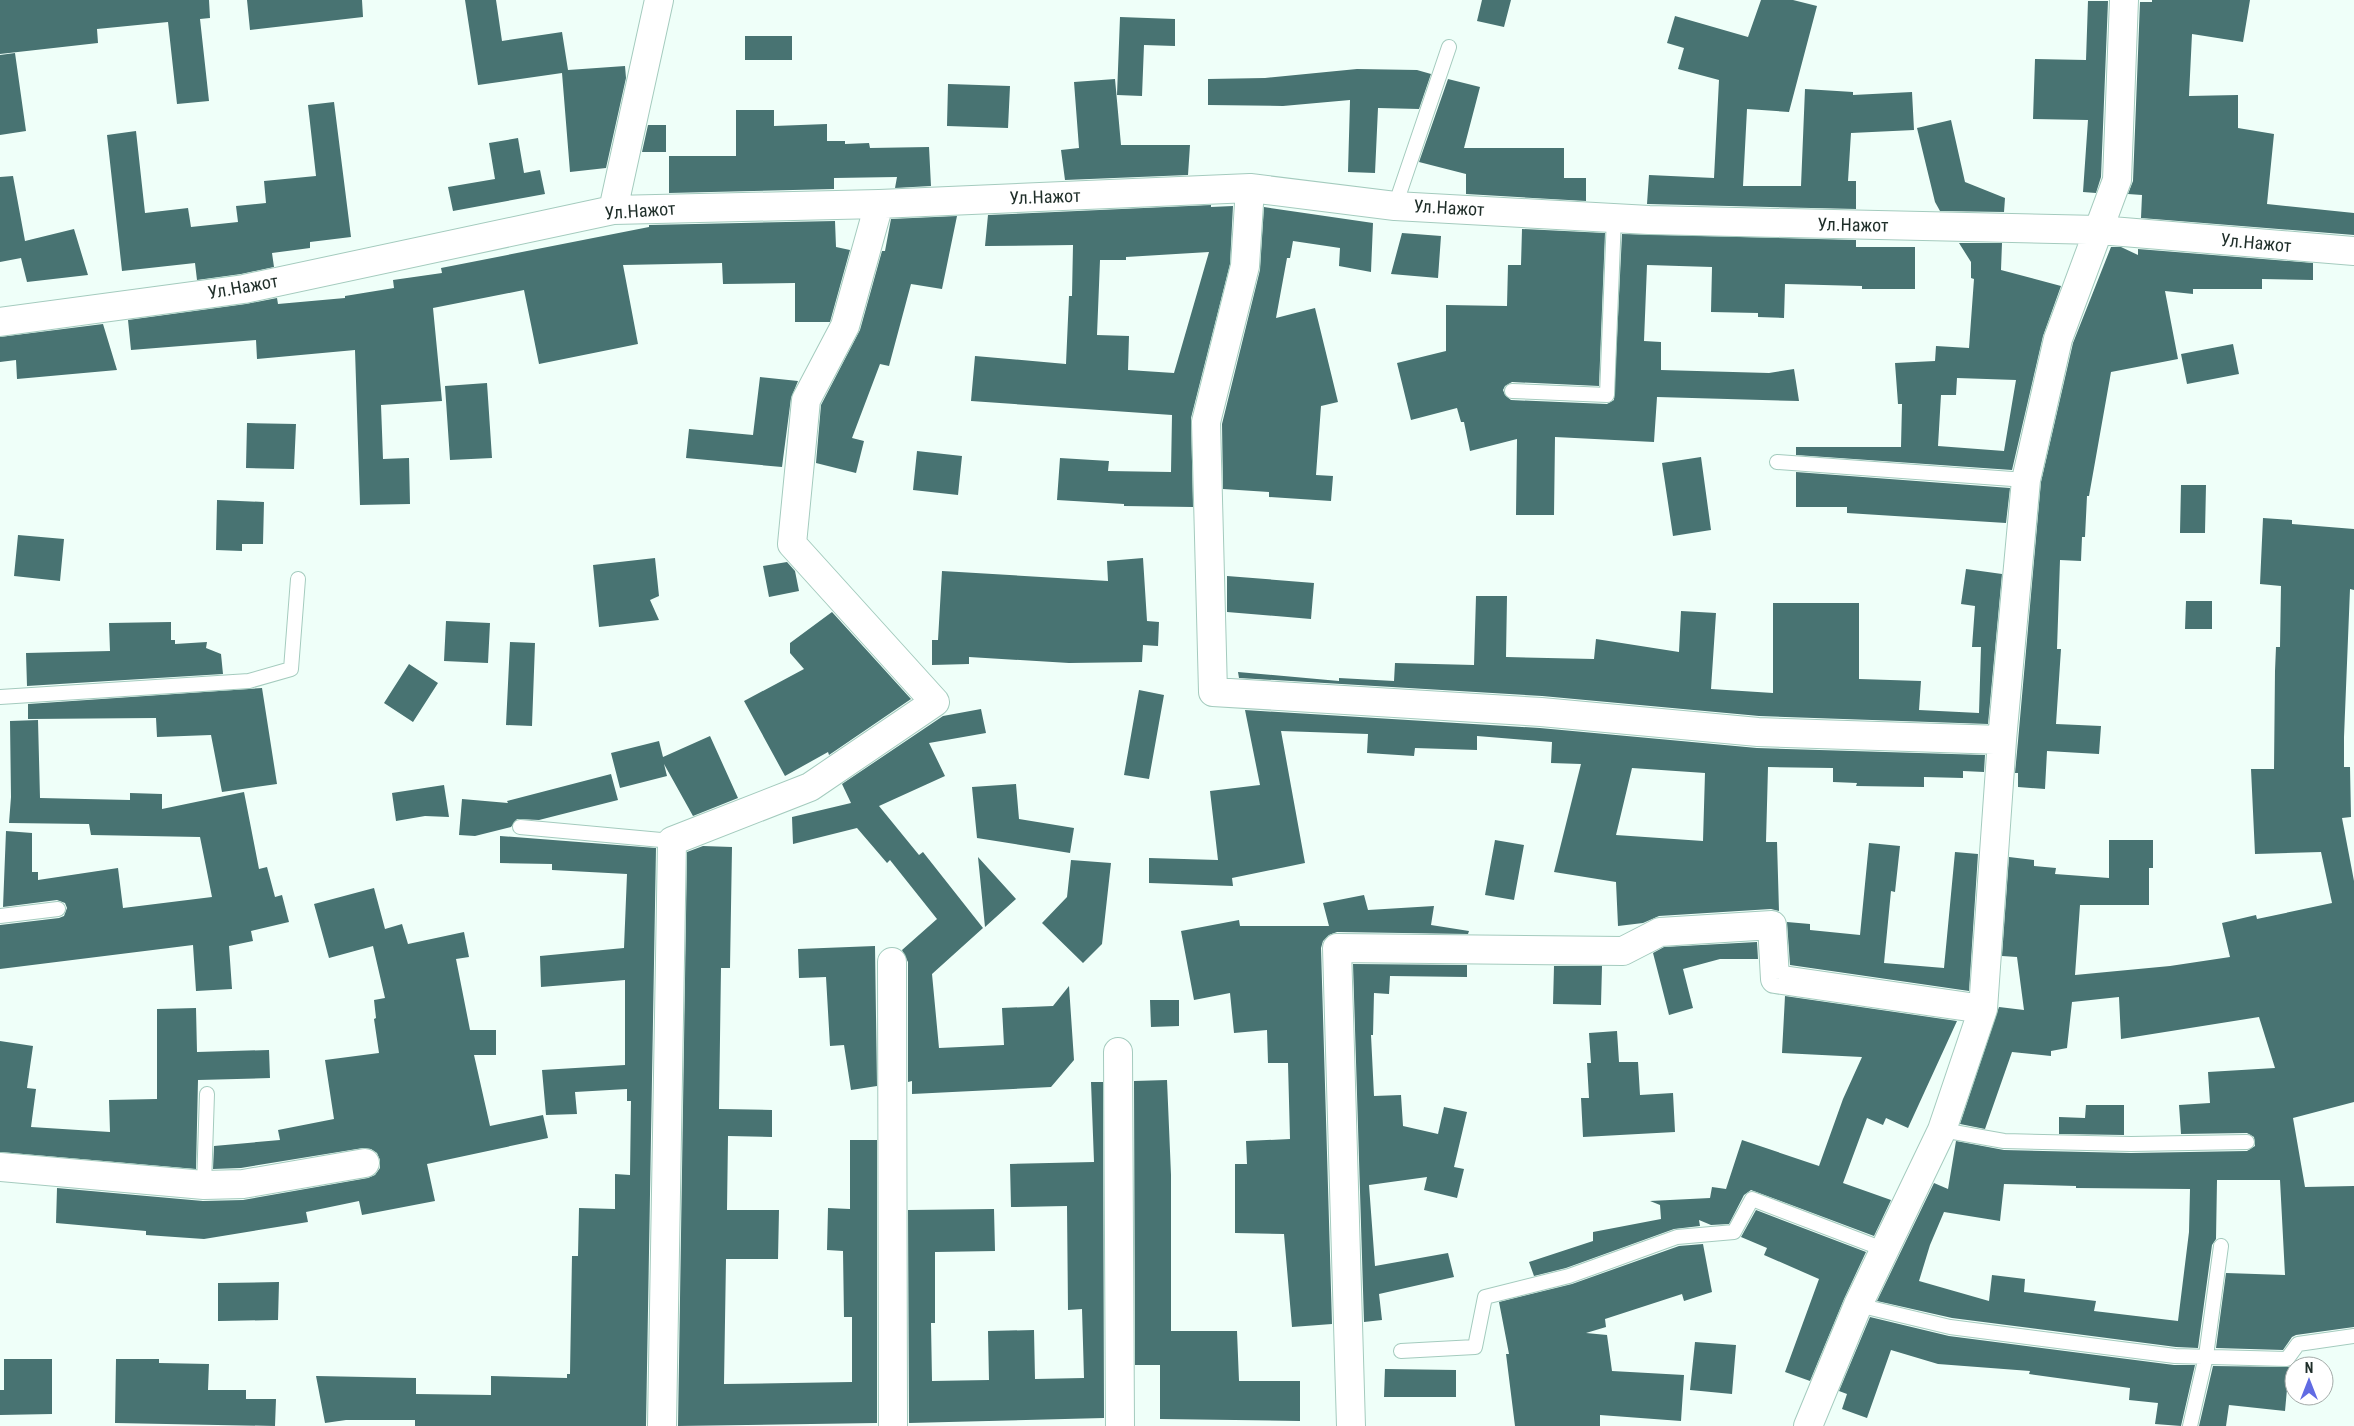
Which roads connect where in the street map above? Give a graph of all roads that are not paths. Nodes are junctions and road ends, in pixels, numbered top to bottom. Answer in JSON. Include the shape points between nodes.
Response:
{"nodes":[{"id":1,"x":659,"y":0,"type":"edge"},
{"id":2,"x":2124,"y":0,"type":"edge"},
{"id":3,"x":1449,"y":47,"type":"dead end"},
{"id":4,"x":1250,"y":188,"type":"junction"},
{"id":5,"x":879,"y":204,"type":"junction"},
{"id":6,"x":1395,"y":206,"type":"junction"},
{"id":7,"x":613,"y":210,"type":"junction"},
{"id":8,"x":1614,"y":217,"type":"junction"},
{"id":9,"x":2098,"y":230,"type":"junction"},
{"id":10,"x":2354,"y":251,"type":"edge"},
{"id":11,"x":0,"y":322,"type":"edge"},
{"id":12,"x":1512,"y":391,"type":"dead end"},
{"id":13,"x":1777,"y":462,"type":"dead end"},
{"id":14,"x":2026,"y":480,"type":"junction"},
{"id":15,"x":298,"y":578,"type":"dead end"},
{"id":16,"x":0,"y":697,"type":"edge"},
{"id":17,"x":2002,"y":740,"type":"junction"},
{"id":18,"x":520,"y":828,"type":"dead end"},
{"id":19,"x":672,"y":841,"type":"junction"},
{"id":20,"x":58,"y":909,"type":"dead end"},
{"id":21,"x":0,"y":916,"type":"edge"},
{"id":22,"x":892,"y":962,"type":"dead end"},
{"id":23,"x":1983,"y":1009,"type":"junction"},
{"id":24,"x":1118,"y":1052,"type":"dead end"},
{"id":25,"x":207,"y":1094,"type":"dead end"},
{"id":26,"x":1942,"y":1130,"type":"junction"},
{"id":27,"x":2247,"y":1142,"type":"dead end"},
{"id":28,"x":365,"y":1163,"type":"dead end"},
{"id":29,"x":0,"y":1168,"type":"edge"},
{"id":30,"x":204,"y":1184,"type":"junction"},
{"id":31,"x":2221,"y":1246,"type":"dead end"},
{"id":32,"x":1883,"y":1249,"type":"junction"},
{"id":33,"x":1858,"y":1305,"type":"junction"},
{"id":34,"x":2354,"y":1336,"type":"edge"},
{"id":35,"x":1401,"y":1351,"type":"dead end"},
{"id":36,"x":2206,"y":1356,"type":"junction"},
{"id":37,"x":662,"y":1426,"type":"edge"},
{"id":38,"x":893,"y":1426,"type":"edge"},
{"id":39,"x":1120,"y":1426,"type":"edge"},
{"id":40,"x":1350,"y":1426,"type":"edge"},
{"id":41,"x":1808,"y":1426,"type":"edge"},
{"id":42,"x":2190,"y":1426,"type":"edge"}],
"edges":[{"from":1,"to":7,"type":"street"},
{"from":2,"to":9,"type":"street","via":[[2117,180]]},
{"from":3,"to":6,"type":"lane"},
{"from":4,"to":5,"type":"street","name":"Ул.Нажот"},
{"from":4,"to":6,"type":"street","name":"Ул.Нажот"},
{"from":4,"to":17,"type":"street","via":[[1245,266],[1206,422],[1213,692],[1541,712],[1758,732]]},
{"from":5,"to":7,"type":"street","name":"Ул.Нажот"},
{"from":5,"to":19,"type":"street","via":[[845,326],[806,400],[792,544],[935,702],[810,787]]},
{"from":6,"to":8,"type":"street","name":"Ул.Нажот"},
{"from":7,"to":11,"type":"street","name":"Ул.Нажот","via":[[244,289]]},
{"from":8,"to":9,"type":"street","name":"Ул.Нажот"},
{"from":8,"to":12,"type":"lane","via":[[1607,395]]},
{"from":9,"to":10,"type":"street","name":"Ул.Нажот"},
{"from":9,"to":14,"type":"street","via":[[2058,339]]},
{"from":13,"to":14,"type":"lane"},
{"from":14,"to":17,"type":"street"},
{"from":15,"to":16,"type":"lane","via":[[291,669],[249,681]]},
{"from":17,"to":23,"type":"street"},
{"from":18,"to":19,"type":"lane"},
{"from":19,"to":37,"type":"street"},
{"from":20,"to":21,"type":"lane"},
{"from":22,"to":38,"type":"street"},
{"from":23,"to":26,"type":"street"},
{"from":23,"to":40,"type":"street","via":[[1775,979],[1772,925],[1660,932],[1623,951],[1337,948]]},
{"from":24,"to":39,"type":"street"},
{"from":25,"to":30,"type":"lane"},
{"from":26,"to":27,"type":"lane","via":[[2004,1141]]},
{"from":26,"to":32,"type":"street"},
{"from":28,"to":30,"type":"street","via":[[243,1184]]},
{"from":29,"to":30,"type":"street"},
{"from":31,"to":36,"type":"lane"},
{"from":32,"to":33,"type":"street"},
{"from":32,"to":35,"type":"lane","via":[[1752,1199],[1734,1232],[1677,1237],[1568,1276],[1485,1297],[1475,1347]]},
{"from":33,"to":36,"type":"lane","via":[[1950,1327],[2175,1356]]},
{"from":33,"to":41,"type":"street"},
{"from":34,"to":36,"type":"lane","via":[[2298,1344],[2287,1359]]},
{"from":36,"to":42,"type":"lane"}]}
